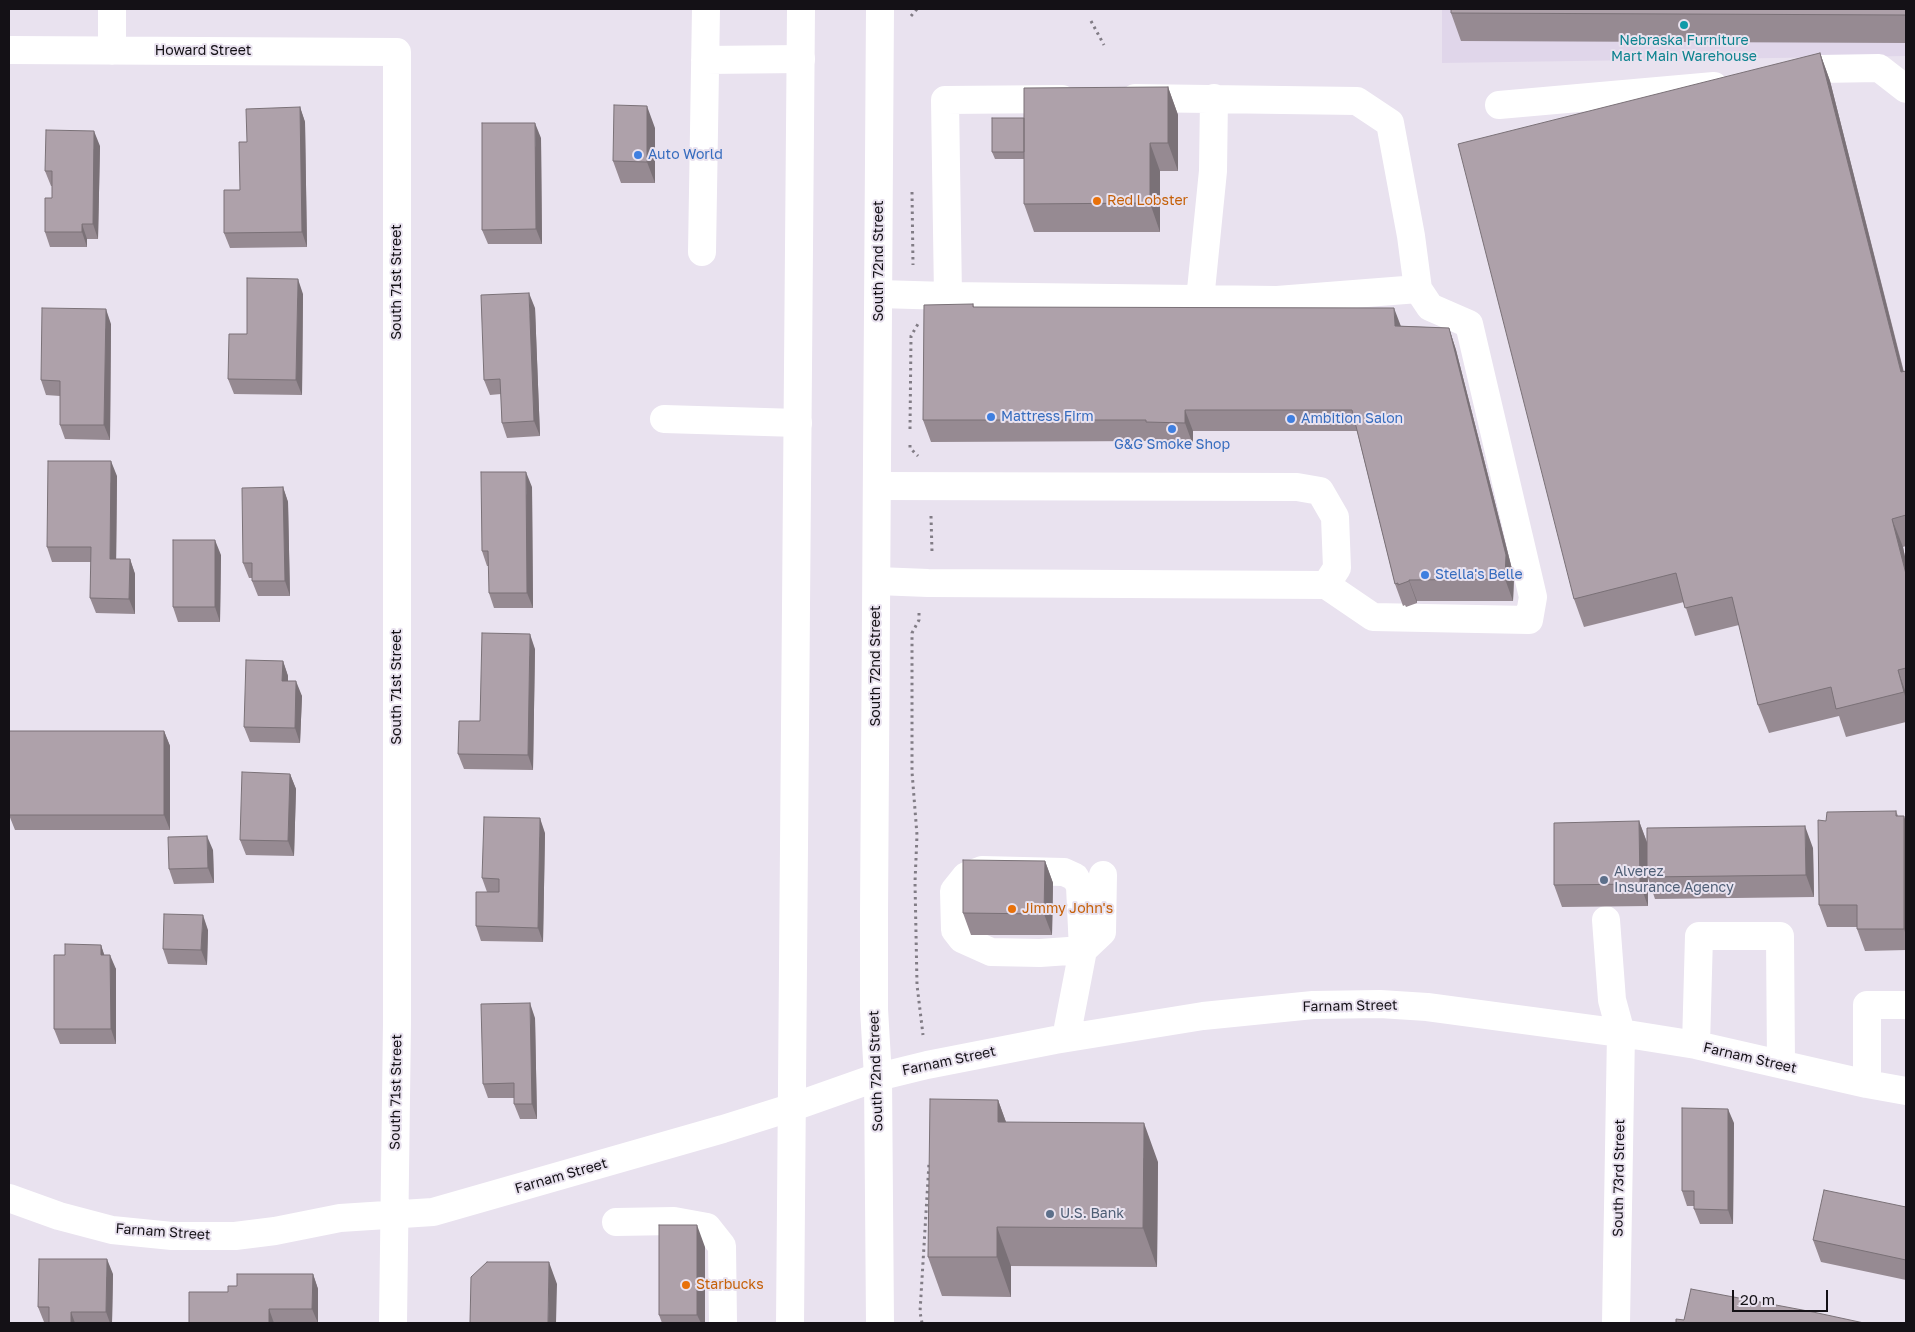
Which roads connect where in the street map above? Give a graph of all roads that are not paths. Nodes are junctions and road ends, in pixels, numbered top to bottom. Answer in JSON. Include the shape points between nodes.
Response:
{"nodes":[{"id":1,"x":112,"y":9,"type":"edge"},
{"id":2,"x":706,"y":9,"type":"edge"},
{"id":3,"x":801,"y":9,"type":"edge"},
{"id":4,"x":880,"y":9,"type":"edge"},
{"id":5,"x":9,"y":50,"type":"edge"},
{"id":6,"x":112,"y":51,"type":"junction"},
{"id":7,"x":397,"y":52,"type":"joint"},
{"id":8,"x":801,"y":58,"type":"junction"},
{"id":9,"x":705,"y":60,"type":"junction"},
{"id":10,"x":1765,"y":81,"type":"edge"},
{"id":11,"x":1735,"y":84,"type":"edge"},
{"id":12,"x":1906,"y":88,"type":"edge"},
{"id":13,"x":1113,"y":98,"type":"edge"},
{"id":14,"x":1214,"y":98,"type":"junction"},
{"id":15,"x":1083,"y":99,"type":"edge"},
{"id":16,"x":1499,"y":105,"type":"dead end"},
{"id":17,"x":702,"y":252,"type":"dead end"},
{"id":18,"x":1418,"y":289,"type":"junction"},
{"id":19,"x":879,"y":294,"type":"junction"},
{"id":20,"x":948,"y":296,"type":"junction"},
{"id":21,"x":1200,"y":300,"type":"junction"},
{"id":22,"x":664,"y":419,"type":"dead end"},
{"id":23,"x":798,"y":423,"type":"junction"},
{"id":24,"x":877,"y":486,"type":"junction"},
{"id":25,"x":876,"y":581,"type":"junction"},
{"id":26,"x":1326,"y":585,"type":"junction"},
{"id":27,"x":1103,"y":875,"type":"dead end"},
{"id":28,"x":1606,"y":920,"type":"dead end"},
{"id":29,"x":1083,"y":950,"type":"junction"},
{"id":30,"x":1906,"y":1005,"type":"edge"},
{"id":31,"x":1621,"y":1033,"type":"junction"},
{"id":32,"x":1066,"y":1038,"type":"junction"},
{"id":33,"x":1696,"y":1045,"type":"junction"},
{"id":34,"x":1781,"y":1064,"type":"junction"},
{"id":35,"x":878,"y":1077,"type":"junction"},
{"id":36,"x":1867,"y":1084,"type":"junction"},
{"id":37,"x":1902,"y":1092,"type":"edge"},
{"id":38,"x":793,"y":1107,"type":"junction"},
{"id":39,"x":9,"y":1198,"type":"edge"},
{"id":40,"x":394,"y":1213,"type":"junction"},
{"id":41,"x":616,"y":1222,"type":"dead end"},
{"id":42,"x":393,"y":1323,"type":"edge"},
{"id":43,"x":723,"y":1323,"type":"edge"},
{"id":44,"x":790,"y":1323,"type":"edge"},
{"id":45,"x":880,"y":1323,"type":"edge"},
{"id":46,"x":1616,"y":1323,"type":"edge"}],
"edges":[{"from":1,"to":6,"type":"street"},
{"from":2,"to":9,"type":"street"},
{"from":3,"to":8,"type":"street"},
{"from":4,"to":19,"type":"street","name":"South 72nd Street"},
{"from":5,"to":6,"type":"street","name":"Howard Street"},
{"from":6,"to":7,"type":"street","name":"Howard Street"},
{"from":7,"to":40,"type":"street","name":"South 71st Street","via":[[397,1023]]},
{"from":8,"to":9,"type":"street"},
{"from":8,"to":23,"type":"street"},
{"from":9,"to":17,"type":"street"},
{"from":10,"to":12,"type":"street","via":[[1819,69],[1878,68]]},
{"from":11,"to":16,"type":"street"},
{"from":13,"to":14,"type":"street"},
{"from":14,"to":18,"type":"street","via":[[1357,101],[1390,123]]},
{"from":14,"to":21,"type":"street","via":[[1213,171]]},
{"from":15,"to":20,"type":"street","via":[[946,100]]},
{"from":18,"to":21,"type":"street","via":[[1277,300]]},
{"from":18,"to":26,"type":"street","via":[[1430,307],[1469,324],[1533,597],[1529,620],[1373,617]]},
{"from":19,"to":20,"type":"street"},
{"from":19,"to":24,"type":"street","name":"South 72nd Street"},
{"from":20,"to":21,"type":"street"},
{"from":22,"to":23,"type":"street"},
{"from":23,"to":38,"type":"street"},
{"from":24,"to":25,"type":"street","name":"South 72nd Street"},
{"from":24,"to":26,"type":"street","via":[[1297,487],[1320,491],[1335,517],[1338,568]]},
{"from":25,"to":26,"type":"street"},
{"from":25,"to":35,"type":"street","name":"South 72nd Street","via":[[874,1009]]},
{"from":27,"to":29,"type":"street","via":[[1102,932]]},
{"from":28,"to":31,"type":"street","name":"South 73rd Street","via":[[1612,1000]]},
{"from":29,"to":29,"type":"street","via":[[1080,886],[1075,877],[1064,872],[982,870],[966,876],[954,891],[955,930],[962,939],[991,952],[1040,954]]},
{"from":29,"to":32,"type":"street"},
{"from":30,"to":36,"type":"street","via":[[1867,1005]]},
{"from":31,"to":32,"type":"street","name":"Farnam Street","via":[[1464,1010],[1358,1004],[1203,1016]]},
{"from":31,"to":33,"type":"street","name":"Farnam Street"},
{"from":31,"to":46,"type":"street","name":"South 73rd Street"},
{"from":32,"to":35,"type":"street","name":"Farnam Street"},
{"from":33,"to":34,"type":"street","name":"Farnam Street"},
{"from":33,"to":34,"type":"street","via":[[1699,936],[1780,936]]},
{"from":34,"to":36,"type":"street","name":"Farnam Street"},
{"from":35,"to":38,"type":"street","name":"Farnam Street"},
{"from":35,"to":45,"type":"street","name":"South 72nd Street"},
{"from":36,"to":37,"type":"street","name":"Farnam Street"},
{"from":38,"to":40,"type":"street","name":"Farnam Street","via":[[433,1212]]},
{"from":38,"to":44,"type":"street"},
{"from":39,"to":40,"type":"street","name":"Farnam Street","via":[[112,1230],[172,1236],[235,1236],[340,1218]]},
{"from":40,"to":42,"type":"street","name":"South 71st Street"},
{"from":41,"to":43,"type":"street","via":[[674,1221],[707,1227],[722,1246]]}]}
